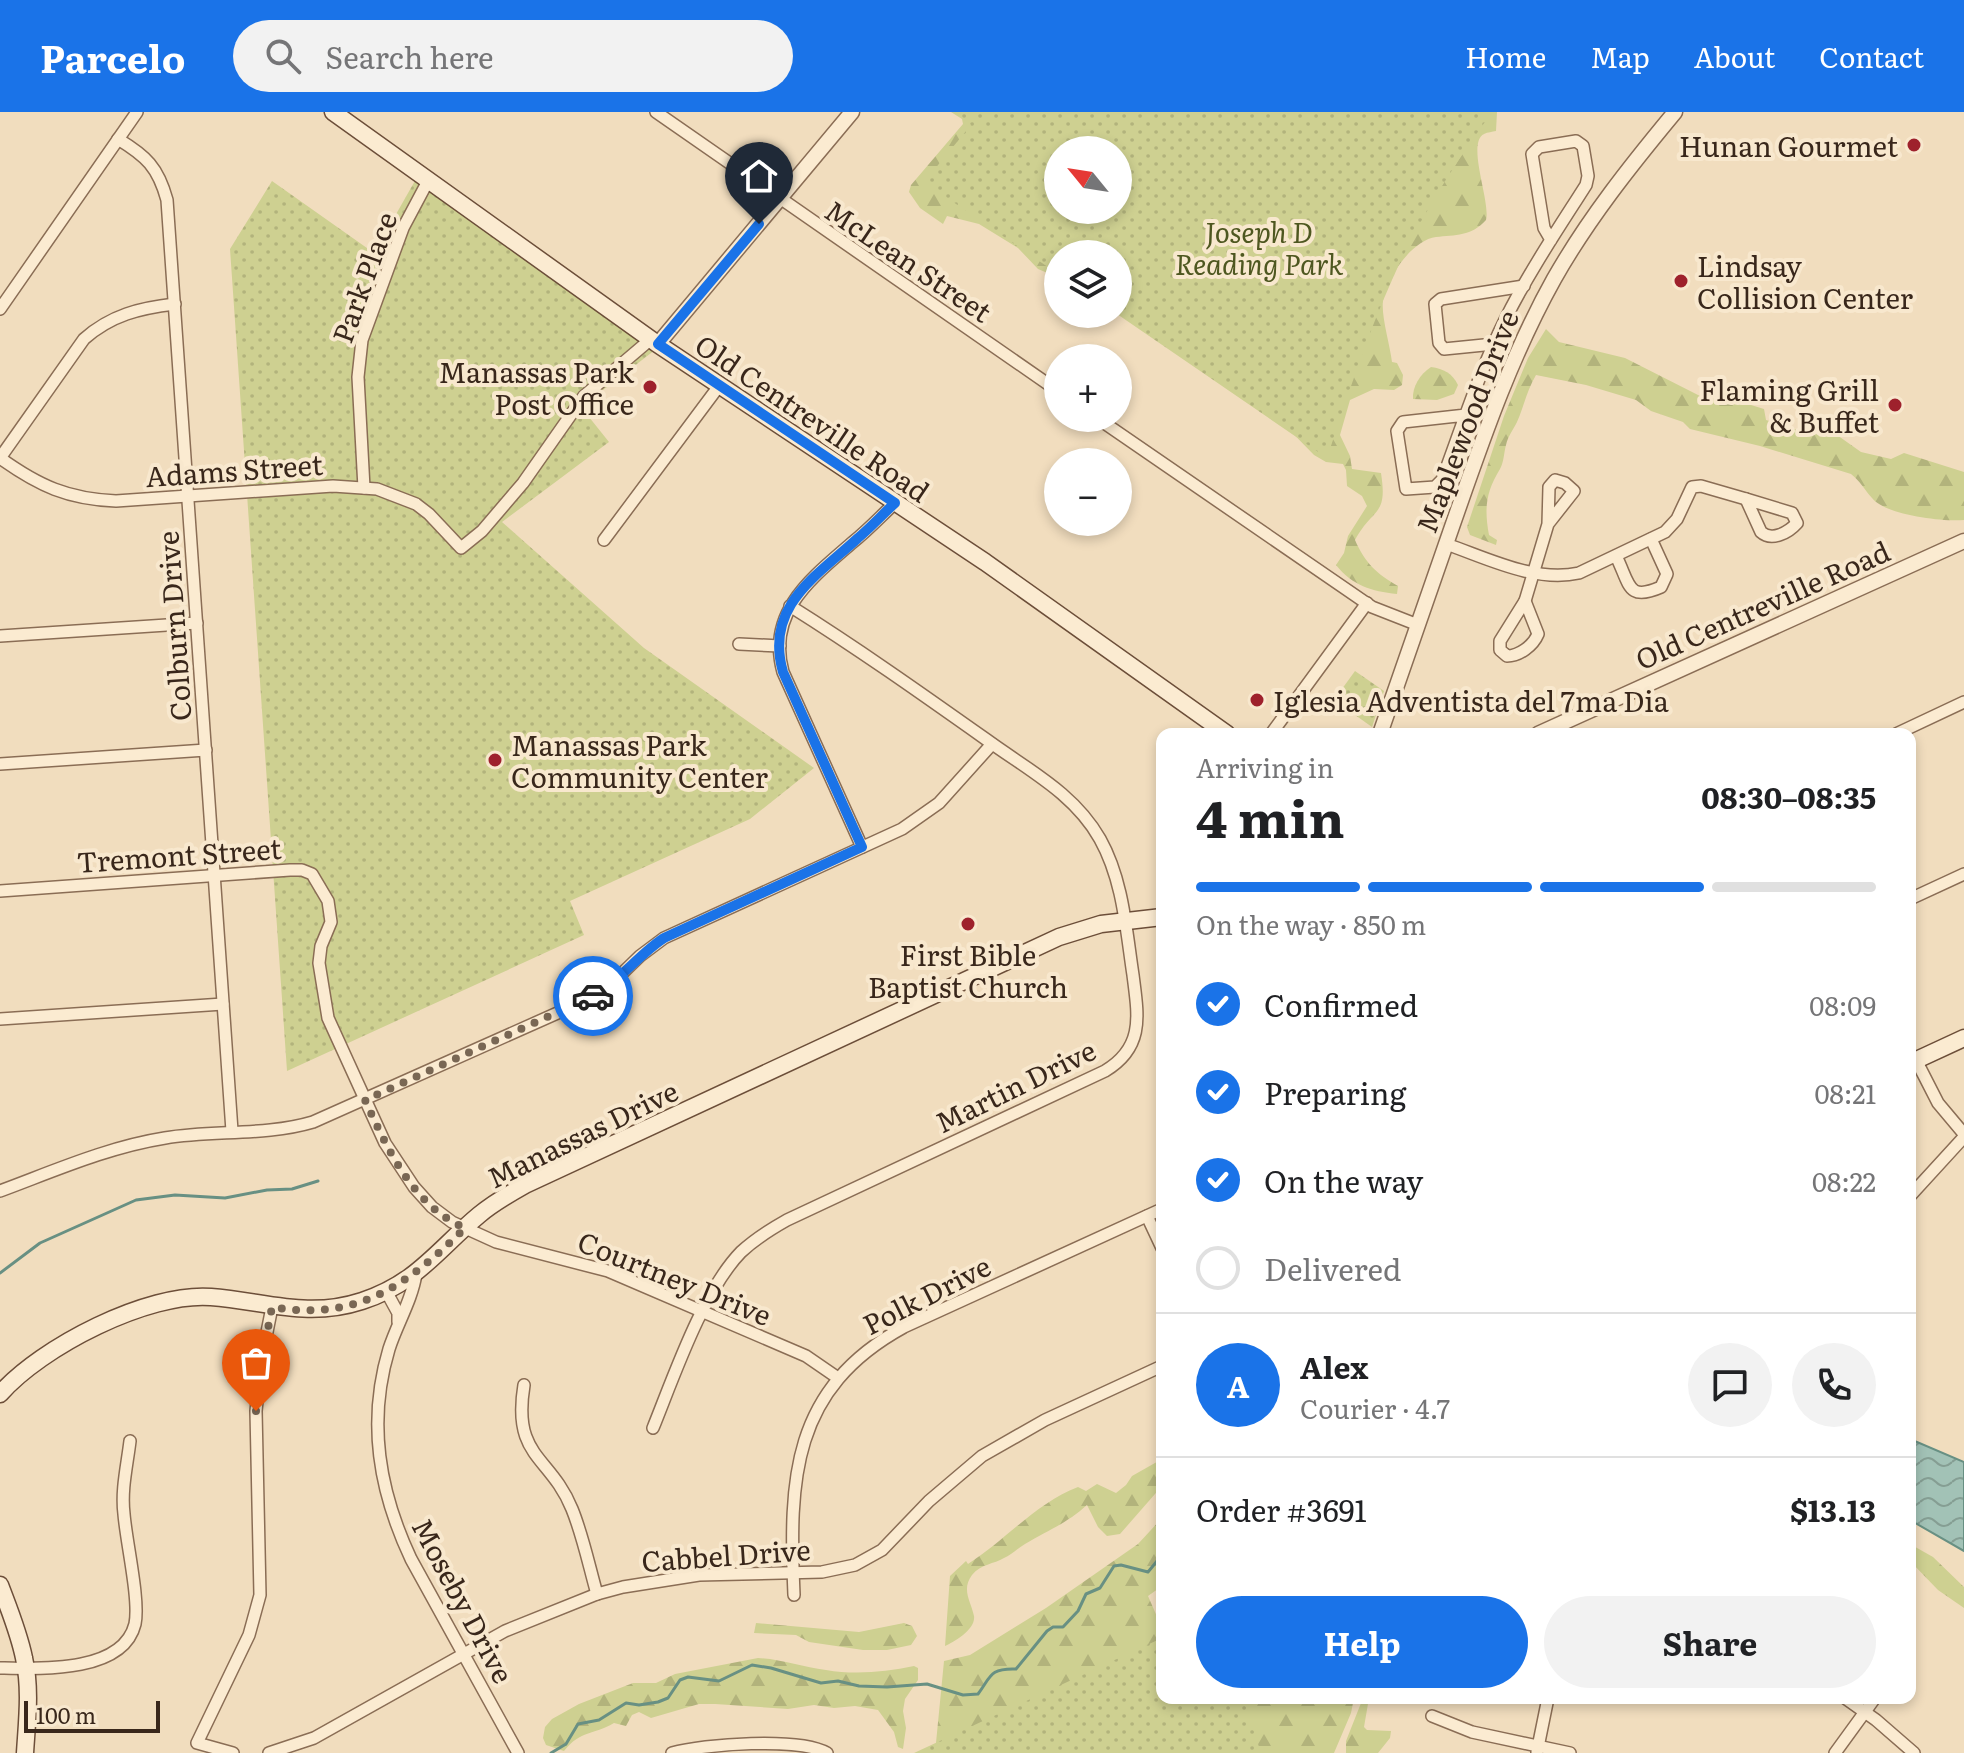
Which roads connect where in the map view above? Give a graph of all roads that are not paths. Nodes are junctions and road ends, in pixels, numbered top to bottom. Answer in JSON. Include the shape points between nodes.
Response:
{"nodes":[{"id":1,"x":137,"y":112,"type":"edge"},
{"id":2,"x":333,"y":112,"type":"edge"},
{"id":3,"x":656,"y":112,"type":"edge"},
{"id":4,"x":852,"y":112,"type":"edge"},
{"id":5,"x":1675,"y":112,"type":"edge"},
{"id":6,"x":118,"y":139,"type":"junction"},
{"id":7,"x":428,"y":181,"type":"junction"},
{"id":8,"x":779,"y":200,"type":"junction"},
{"id":9,"x":1551,"y":240,"type":"junction"},
{"id":10,"x":1535,"y":266,"type":"junction"},
{"id":11,"x":1555,"y":277,"type":"junction"},
{"id":12,"x":1524,"y":286,"type":"junction"},
{"id":13,"x":175,"y":304,"type":"junction"},
{"id":14,"x":0,"y":309,"type":"edge"},
{"id":15,"x":654,"y":341,"type":"junction"},
{"id":16,"x":1494,"y":344,"type":"junction"},
{"id":17,"x":1044,"y":381,"type":"edge"},
{"id":18,"x":719,"y":386,"type":"junction"},
{"id":19,"x":1466,"y":415,"type":"junction"},
{"id":20,"x":1117,"y":432,"type":"edge"},
{"id":21,"x":0,"y":458,"type":"edge"},
{"id":22,"x":364,"y":488,"type":"junction"},
{"id":23,"x":188,"y":495,"type":"junction"},
{"id":24,"x":1746,"y":499,"type":"junction"},
{"id":25,"x":895,"y":503,"type":"junction"},
{"id":26,"x":1548,"y":524,"type":"dead end"},
{"id":27,"x":1651,"y":539,"type":"junction"},
{"id":28,"x":604,"y":540,"type":"dead end"},
{"id":29,"x":1964,"y":541,"type":"edge"},
{"id":30,"x":1446,"y":544,"type":"junction"},
{"id":31,"x":1616,"y":556,"type":"junction"},
{"id":32,"x":1534,"y":573,"type":"junction"},
{"id":33,"x":1525,"y":601,"type":"junction"},
{"id":34,"x":1367,"y":603,"type":"junction"},
{"id":35,"x":790,"y":606,"type":"junction"},
{"id":36,"x":197,"y":623,"type":"junction"},
{"id":37,"x":1418,"y":625,"type":"junction"},
{"id":38,"x":0,"y":636,"type":"edge"},
{"id":39,"x":739,"y":644,"type":"dead end"},
{"id":40,"x":780,"y":646,"type":"junction"},
{"id":41,"x":1964,"y":702,"type":"edge"},
{"id":42,"x":1219,"y":728,"type":"edge"},
{"id":43,"x":1275,"y":728,"type":"edge"},
{"id":44,"x":1382,"y":728,"type":"edge"},
{"id":45,"x":1551,"y":728,"type":"edge"},
{"id":46,"x":1909,"y":728,"type":"edge"},
{"id":47,"x":992,"y":744,"type":"junction"},
{"id":48,"x":206,"y":750,"type":"junction"},
{"id":49,"x":0,"y":764,"type":"edge"},
{"id":50,"x":862,"y":847,"type":"junction"},
{"id":51,"x":1964,"y":874,"type":"edge"},
{"id":52,"x":214,"y":876,"type":"junction"},
{"id":53,"x":0,"y":891,"type":"edge"},
{"id":54,"x":1916,"y":896,"type":"edge"},
{"id":55,"x":1156,"y":917,"type":"edge"},
{"id":56,"x":1125,"y":920,"type":"junction"},
{"id":57,"x":223,"y":1004,"type":"junction"},
{"id":58,"x":0,"y":1019,"type":"edge"},
{"id":59,"x":1964,"y":1038,"type":"edge"},
{"id":60,"x":1916,"y":1060,"type":"edge"},
{"id":61,"x":1916,"y":1066,"type":"edge"},
{"id":62,"x":365,"y":1100,"type":"junction"},
{"id":63,"x":232,"y":1131,"type":"junction"},
{"id":64,"x":1964,"y":1136,"type":"edge"},
{"id":65,"x":1916,"y":1189,"type":"edge"},
{"id":66,"x":0,"y":1191,"type":"edge"},
{"id":67,"x":1156,"y":1212,"type":"edge"},
{"id":68,"x":1147,"y":1216,"type":"junction"},
{"id":69,"x":465,"y":1228,"type":"junction"},
{"id":70,"x":1156,"y":1235,"type":"edge"},
{"id":71,"x":416,"y":1274,"type":"junction"},
{"id":72,"x":386,"y":1291,"type":"junction"},
{"id":73,"x":272,"y":1307,"type":"junction"},
{"id":74,"x":703,"y":1312,"type":"junction"},
{"id":75,"x":398,"y":1323,"type":"junction"},
{"id":76,"x":1156,"y":1369,"type":"edge"},
{"id":77,"x":838,"y":1378,"type":"junction"},
{"id":78,"x":524,"y":1385,"type":"dead end"},
{"id":79,"x":0,"y":1394,"type":"edge"},
{"id":80,"x":653,"y":1428,"type":"dead end"},
{"id":81,"x":130,"y":1441,"type":"dead end"},
{"id":82,"x":793,"y":1573,"type":"junction"},
{"id":83,"x":0,"y":1585,"type":"edge"},
{"id":84,"x":597,"y":1594,"type":"junction"},
{"id":85,"x":794,"y":1595,"type":"dead end"},
{"id":86,"x":464,"y":1654,"type":"junction"},
{"id":87,"x":0,"y":1668,"type":"edge"},
{"id":88,"x":26,"y":1669,"type":"junction"},
{"id":89,"x":1547,"y":1704,"type":"edge"},
{"id":90,"x":1854,"y":1704,"type":"edge"},
{"id":91,"x":1871,"y":1704,"type":"edge"},
{"id":92,"x":1865,"y":1712,"type":"junction"},
{"id":93,"x":1432,"y":1716,"type":"dead end"},
{"id":94,"x":1538,"y":1750,"type":"edge"},
{"id":95,"x":25,"y":1753,"type":"edge"},
{"id":96,"x":233,"y":1753,"type":"edge"},
{"id":97,"x":269,"y":1753,"type":"edge"},
{"id":98,"x":518,"y":1753,"type":"edge"},
{"id":99,"x":672,"y":1753,"type":"edge"},
{"id":100,"x":827,"y":1753,"type":"edge"},
{"id":101,"x":1570,"y":1753,"type":"edge"},
{"id":102,"x":1835,"y":1753,"type":"edge"},
{"id":103,"x":1914,"y":1753,"type":"edge"}],
"edges":[{"from":1,"to":6,"type":"street"},
{"from":2,"to":7,"type":"main road","name":"Old Centreville Road"},
{"from":3,"to":8,"type":"street","name":"McLean Street"},
{"from":4,"to":8,"type":"street"},
{"from":5,"to":11,"type":"street","name":"Maplewood Drive","via":[[1599,207]]},
{"from":6,"to":13,"type":"street","name":"Colburn Drive","via":[[138,151],[161,178]]},
{"from":6,"to":14,"type":"street"},
{"from":7,"to":15,"type":"main road","name":"Old Centreville Road"},
{"from":7,"to":22,"type":"street","name":"Park Place","via":[[403,228],[362,340],[358,377]]},
{"from":8,"to":15,"type":"street"},
{"from":8,"to":17,"type":"street","name":"McLean Street"},
{"from":9,"to":9,"type":"street","via":[[1544,228],[1532,154],[1539,147],[1576,141],[1583,146],[1588,181]]},
{"from":9,"to":10,"type":"street"},
{"from":10,"to":11,"type":"street"},
{"from":10,"to":12,"type":"street"},
{"from":11,"to":30,"type":"street","name":"Maplewood Drive","via":[[1502,385]]},
{"from":12,"to":16,"type":"street"},
{"from":12,"to":16,"type":"street","via":[[1435,304],[1444,349]]},
{"from":13,"to":21,"type":"street","via":[[136,310],[97,327],[72,352]]},
{"from":13,"to":23,"type":"street","name":"Colburn Drive"},
{"from":15,"to":18,"type":"main road","name":"Old Centreville Road"},
{"from":15,"to":22,"type":"street","name":"Adams Street","via":[[584,396],[523,483],[461,548],[416,504]]},
{"from":16,"to":19,"type":"street"},
{"from":18,"to":25,"type":"main road","name":"Old Centreville Road"},
{"from":18,"to":28,"type":"street"},
{"from":19,"to":19,"type":"street","via":[[1399,424],[1406,489],[1439,485]]},
{"from":20,"to":34,"type":"street"},
{"from":21,"to":23,"type":"street","name":"Adams Street","via":[[48,488],[84,498]]},
{"from":22,"to":23,"type":"street","name":"Adams Street"},
{"from":23,"to":36,"type":"street","name":"Colburn Drive"},
{"from":24,"to":24,"type":"street","via":[[1792,513],[1797,523],[1765,536]]},
{"from":24,"to":27,"type":"street","via":[[1692,487],[1677,519]]},
{"from":25,"to":35,"type":"street","via":[[809,580]]},
{"from":25,"to":42,"type":"main road","name":"Old Centreville Road"},
{"from":26,"to":32,"type":"street"},
{"from":27,"to":31,"type":"street"},
{"from":27,"to":31,"type":"street","via":[[1667,574],[1661,587],[1637,593]]},
{"from":29,"to":45,"type":"street","name":"Old Centreville Road"},
{"from":30,"to":32,"type":"street"},
{"from":30,"to":37,"type":"street","name":"Maplewood Drive"},
{"from":31,"to":32,"type":"street","via":[[1568,576]]},
{"from":32,"to":33,"type":"street"},
{"from":33,"to":33,"type":"street","via":[[1500,641],[1507,656],[1538,634]]},
{"from":34,"to":37,"type":"street"},
{"from":34,"to":43,"type":"street"},
{"from":35,"to":40,"type":"street"},
{"from":35,"to":47,"type":"street","name":"Martin Drive"},
{"from":36,"to":38,"type":"street"},
{"from":36,"to":48,"type":"street","name":"Colburn Drive"},
{"from":37,"to":44,"type":"street","name":"Maplewood Drive"},
{"from":39,"to":40,"type":"street"},
{"from":40,"to":50,"type":"street","via":[[783,672]]},
{"from":41,"to":46,"type":"street"},
{"from":47,"to":50,"type":"street","via":[[939,803],[902,829]]},
{"from":47,"to":56,"type":"street","name":"Martin Drive","via":[[1061,792],[1087,818],[1112,865]]},
{"from":48,"to":49,"type":"street"},
{"from":48,"to":52,"type":"street","name":"Colburn Drive"},
{"from":50,"to":62,"type":"street","via":[[664,938],[607,988],[580,1003]]},
{"from":51,"to":54,"type":"street"},
{"from":52,"to":53,"type":"street","name":"Tremont Street"},
{"from":52,"to":57,"type":"street","name":"Colburn Drive"},
{"from":52,"to":62,"type":"street","name":"Tremont Street","via":[[302,870],[315,877],[330,911],[329,932],[319,954],[328,1018]]},
{"from":55,"to":56,"type":"main road","name":"Manassas Drive"},
{"from":56,"to":69,"type":"main road","name":"Manassas Drive","via":[[1033,948],[582,1158],[514,1192]]},
{"from":56,"to":74,"type":"street","name":"Martin Drive","via":[[1137,1017],[1133,1042],[1119,1062],[770,1230],[731,1264]]},
{"from":57,"to":58,"type":"street"},
{"from":57,"to":63,"type":"street","name":"Colburn Drive"},
{"from":59,"to":60,"type":"main road"},
{"from":61,"to":64,"type":"street"},
{"from":62,"to":63,"type":"street","via":[[303,1125]]},
{"from":62,"to":69,"type":"street","name":"Courtney Drive","via":[[414,1187],[447,1219]]},
{"from":63,"to":66,"type":"street","via":[[141,1142]]},
{"from":64,"to":65,"type":"street"},
{"from":67,"to":68,"type":"street","name":"Polk Drive"},
{"from":68,"to":70,"type":"street"},
{"from":68,"to":77,"type":"street","name":"Polk Drive","via":[[904,1327]]},
{"from":69,"to":71,"type":"main road","name":"Manassas Drive"},
{"from":69,"to":74,"type":"street","name":"Courtney Drive","via":[[505,1245],[608,1271]]},
{"from":71,"to":72,"type":"main road","name":"Manassas Drive"},
{"from":71,"to":75,"type":"street","name":"Moseby Drive"},
{"from":72,"to":73,"type":"main road","name":"Manassas Drive","via":[[321,1309]]},
{"from":72,"to":75,"type":"street"},
{"from":73,"to":79,"type":"main road","name":"Manassas Drive","via":[[204,1296],[143,1306],[42,1358]]},
{"from":73,"to":96,"type":"street","via":[[257,1387],[260,1595],[249,1635],[197,1743]]},
{"from":74,"to":77,"type":"street","name":"Courtney Drive","via":[[806,1356]]},
{"from":74,"to":80,"type":"street","name":"Martin Drive"},
{"from":75,"to":86,"type":"street","name":"Moseby Drive","via":[[377,1414],[384,1488],[399,1535]]},
{"from":76,"to":82,"type":"street","name":"Cabbel Drive","via":[[982,1456],[872,1557],[837,1570]]},
{"from":77,"to":82,"type":"street","name":"Polk Drive","via":[[810,1423],[800,1453]]},
{"from":78,"to":84,"type":"street","via":[[520,1410],[525,1435],[572,1508]]},
{"from":81,"to":88,"type":"street","via":[[123,1502],[135,1606],[132,1630],[104,1659]]},
{"from":82,"to":84,"type":"street","name":"Cabbel Drive","via":[[699,1575]]},
{"from":82,"to":85,"type":"street","name":"Polk Drive"},
{"from":83,"to":88,"type":"main road"},
{"from":84,"to":86,"type":"street","name":"Cabbel Drive","via":[[505,1631]]},
{"from":86,"to":97,"type":"street","name":"Cabbel Drive","via":[[314,1738]]},
{"from":86,"to":98,"type":"street","name":"Moseby Drive"},
{"from":87,"to":88,"type":"street"},
{"from":88,"to":95,"type":"main road"},
{"from":89,"to":94,"type":"street"},
{"from":90,"to":92,"type":"street"},
{"from":91,"to":92,"type":"street"},
{"from":92,"to":102,"type":"street"},
{"from":92,"to":103,"type":"street"},
{"from":93,"to":94,"type":"street"},
{"from":94,"to":101,"type":"street"},
{"from":99,"to":100,"type":"street","via":[[731,1744],[817,1748]]}]}
